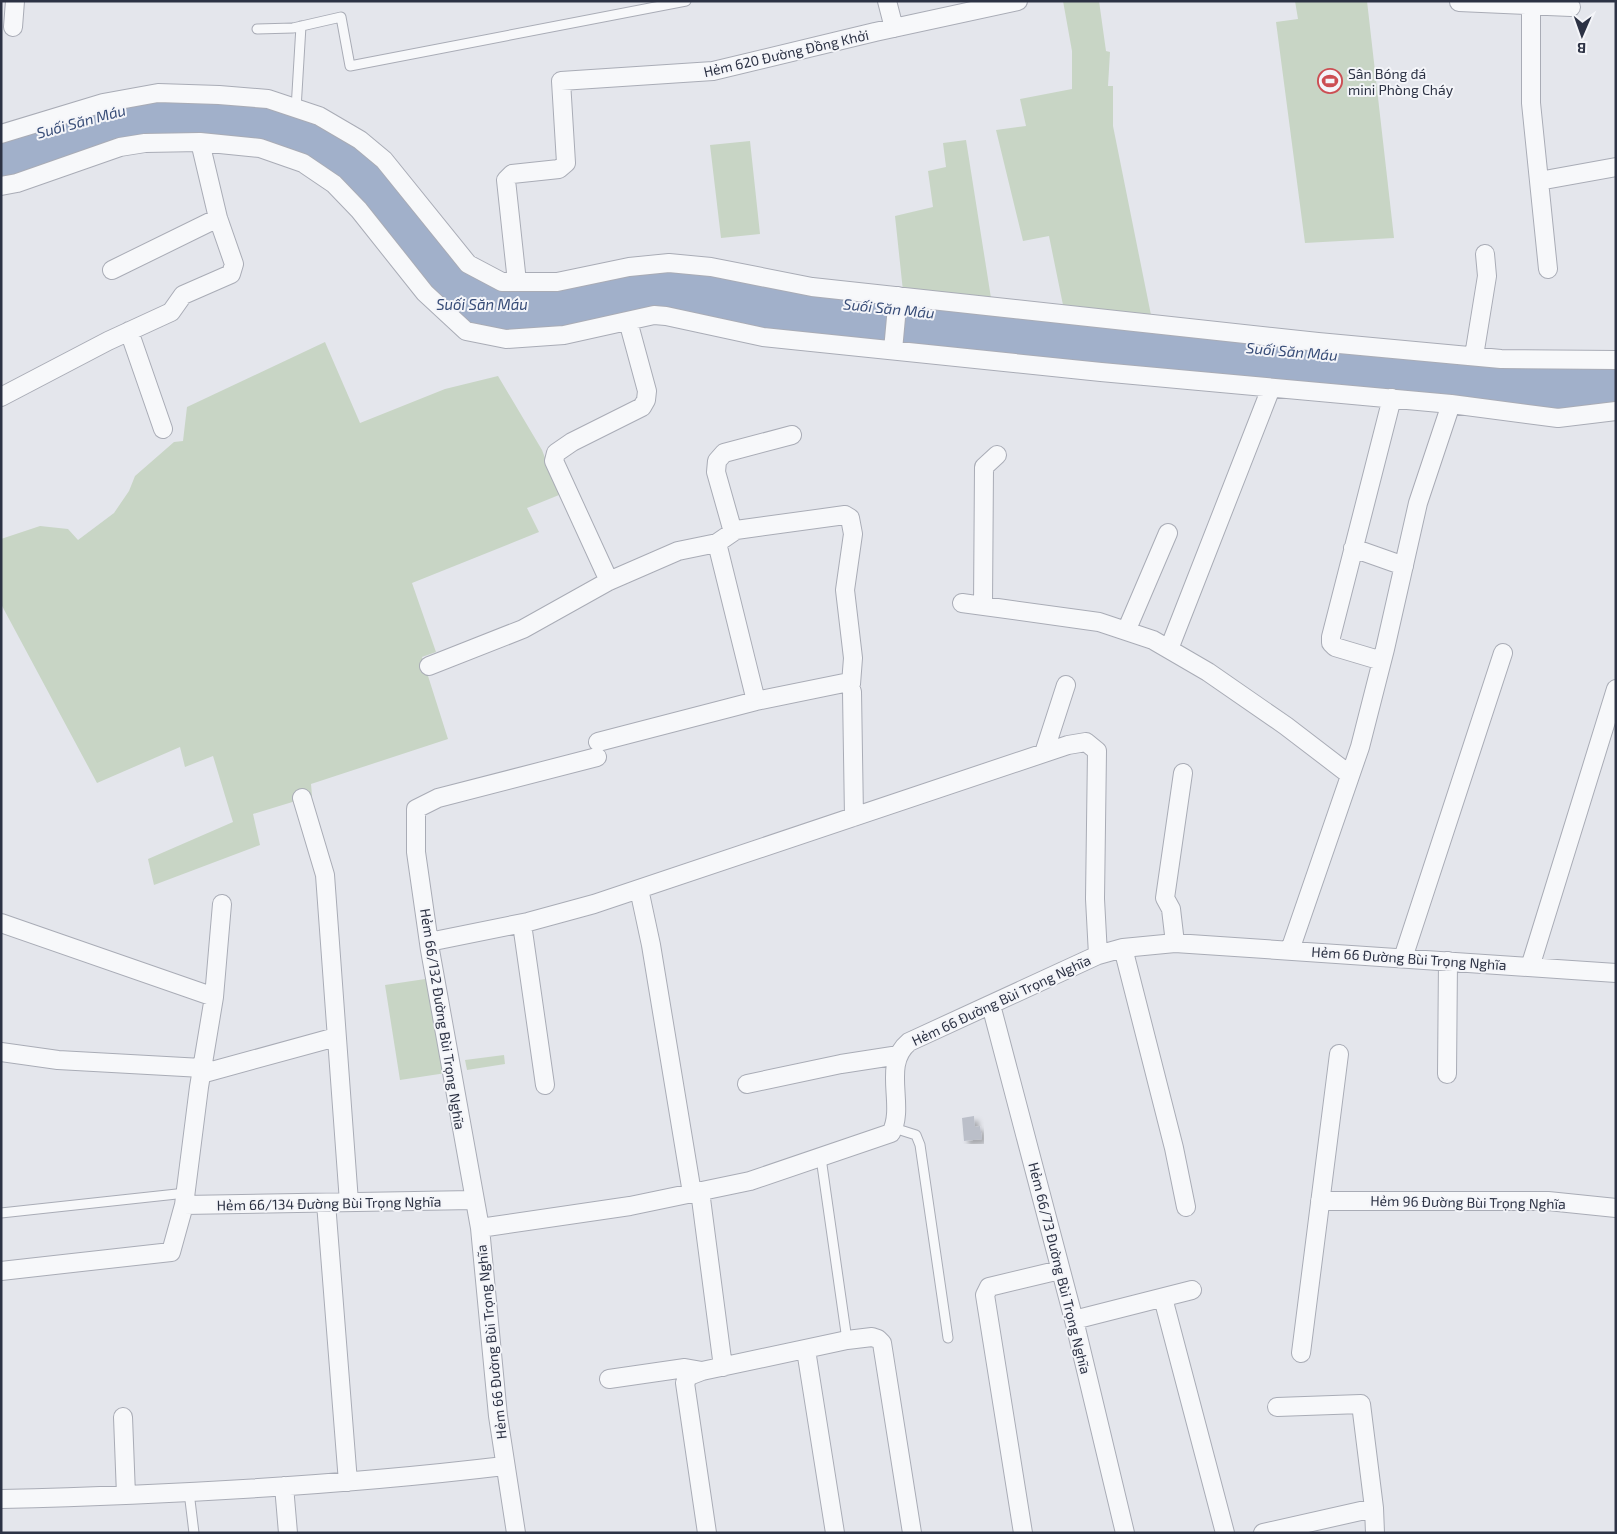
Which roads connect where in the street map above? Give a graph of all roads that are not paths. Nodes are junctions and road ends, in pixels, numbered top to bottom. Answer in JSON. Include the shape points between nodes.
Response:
{"nodes":[{"id":1,"x":14,"y":1,"type":"edge"},
{"id":2,"x":686,"y":1,"type":"edge"},
{"id":3,"x":887,"y":1,"type":"edge"},
{"id":4,"x":1018,"y":1,"type":"edge"},
{"id":5,"x":1469,"y":2,"type":"edge"},
{"id":6,"x":1531,"y":5,"type":"junction"},
{"id":7,"x":1571,"y":7,"type":"dead end"},
{"id":8,"x":301,"y":26,"type":"junction"},
{"id":9,"x":13,"y":27,"type":"dead end"},
{"id":10,"x":894,"y":28,"type":"junction"},
{"id":11,"x":257,"y":29,"type":"dead end"},
{"id":12,"x":296,"y":108,"type":"junction"},
{"id":13,"x":1,"y":134,"type":"edge"},
{"id":14,"x":200,"y":142,"type":"junction"},
{"id":15,"x":1616,"y":167,"type":"edge"},
{"id":16,"x":1539,"y":181,"type":"junction"},
{"id":17,"x":1,"y":186,"type":"edge"},
{"id":18,"x":218,"y":218,"type":"junction"},
{"id":19,"x":1485,"y":254,"type":"dead end"},
{"id":20,"x":1548,"y":269,"type":"dead end"},
{"id":21,"x":112,"y":270,"type":"dead end"},
{"id":22,"x":517,"y":282,"type":"junction"},
{"id":23,"x":898,"y":296,"type":"junction"},
{"id":24,"x":628,"y":321,"type":"junction"},
{"id":25,"x":128,"y":331,"type":"junction"},
{"id":26,"x":893,"y":350,"type":"junction"},
{"id":27,"x":1474,"y":356,"type":"junction"},
{"id":28,"x":1616,"y":360,"type":"edge"},
{"id":29,"x":1271,"y":388,"type":"junction"},
{"id":30,"x":1,"y":397,"type":"edge"},
{"id":31,"x":1392,"y":398,"type":"junction"},
{"id":32,"x":1451,"y":404,"type":"junction"},
{"id":33,"x":1616,"y":411,"type":"edge"},
{"id":34,"x":163,"y":429,"type":"dead end"},
{"id":35,"x":792,"y":435,"type":"dead end"},
{"id":36,"x":997,"y":455,"type":"dead end"},
{"id":37,"x":733,"y":532,"type":"junction"},
{"id":38,"x":1168,"y":533,"type":"dead end"},
{"id":39,"x":717,"y":543,"type":"junction"},
{"id":40,"x":1353,"y":548,"type":"junction"},
{"id":41,"x":1404,"y":566,"type":"junction"},
{"id":42,"x":609,"y":581,"type":"junction"},
{"id":43,"x":962,"y":603,"type":"dead end"},
{"id":44,"x":983,"y":606,"type":"junction"},
{"id":45,"x":1127,"y":629,"type":"junction"},
{"id":46,"x":1169,"y":649,"type":"junction"},
{"id":47,"x":1503,"y":653,"type":"dead end"},
{"id":48,"x":1382,"y":661,"type":"junction"},
{"id":49,"x":429,"y":666,"type":"dead end"},
{"id":50,"x":851,"y":684,"type":"junction"},
{"id":51,"x":1066,"y":685,"type":"dead end"},
{"id":52,"x":1616,"y":689,"type":"edge"},
{"id":53,"x":756,"y":701,"type":"junction"},
{"id":54,"x":1044,"y":753,"type":"junction"},
{"id":55,"x":1183,"y":773,"type":"dead end"},
{"id":56,"x":1350,"y":775,"type":"junction"},
{"id":57,"x":302,"y":798,"type":"dead end"},
{"id":58,"x":854,"y":817,"type":"junction"},
{"id":59,"x":639,"y":889,"type":"junction"},
{"id":60,"x":222,"y":904,"type":"dead end"},
{"id":61,"x":1,"y":923,"type":"edge"},
{"id":62,"x":522,"y":924,"type":"junction"},
{"id":63,"x":429,"y":942,"type":"junction"},
{"id":64,"x":1175,"y":942,"type":"junction"},
{"id":65,"x":1123,"y":948,"type":"junction"},
{"id":66,"x":1290,"y":950,"type":"junction"},
{"id":67,"x":1098,"y":955,"type":"junction"},
{"id":68,"x":1403,"y":958,"type":"junction"},
{"id":69,"x":1448,"y":962,"type":"junction"},
{"id":70,"x":1530,"y":967,"type":"junction"},
{"id":71,"x":1616,"y":973,"type":"edge"},
{"id":72,"x":214,"y":997,"type":"junction"},
{"id":73,"x":991,"y":1005,"type":"junction"},
{"id":74,"x":336,"y":1037,"type":"junction"},
{"id":75,"x":1,"y":1052,"type":"edge"},
{"id":76,"x":1339,"y":1054,"type":"dead end"},
{"id":77,"x":899,"y":1055,"type":"junction"},
{"id":78,"x":202,"y":1071,"type":"junction"},
{"id":79,"x":1447,"y":1074,"type":"dead end"},
{"id":80,"x":747,"y":1084,"type":"dead end"},
{"id":81,"x":545,"y":1085,"type":"dead end"},
{"id":82,"x":894,"y":1128,"type":"junction"},
{"id":83,"x":821,"y":1158,"type":"junction"},
{"id":84,"x":696,"y":1192,"type":"junction"},
{"id":85,"x":185,"y":1199,"type":"junction"},
{"id":86,"x":473,"y":1200,"type":"junction"},
{"id":87,"x":1320,"y":1201,"type":"junction"},
{"id":88,"x":349,"y":1202,"type":"junction"},
{"id":89,"x":326,"y":1203,"type":"junction"},
{"id":90,"x":1186,"y":1207,"type":"dead end"},
{"id":91,"x":1616,"y":1208,"type":"edge"},
{"id":92,"x":1,"y":1213,"type":"edge"},
{"id":93,"x":480,"y":1228,"type":"junction"},
{"id":94,"x":1060,"y":1270,"type":"junction"},
{"id":95,"x":1,"y":1271,"type":"edge"},
{"id":96,"x":1192,"y":1290,"type":"dead end"},
{"id":97,"x":1163,"y":1298,"type":"junction"},
{"id":98,"x":1074,"y":1320,"type":"junction"},
{"id":99,"x":948,"y":1338,"type":"dead end"},
{"id":100,"x":847,"y":1340,"type":"junction"},
{"id":101,"x":806,"y":1350,"type":"junction"},
{"id":102,"x":1301,"y":1353,"type":"dead end"},
{"id":103,"x":723,"y":1367,"type":"junction"},
{"id":104,"x":702,"y":1371,"type":"junction"},
{"id":105,"x":609,"y":1379,"type":"dead end"},
{"id":106,"x":1277,"y":1407,"type":"dead end"},
{"id":107,"x":123,"y":1417,"type":"dead end"},
{"id":108,"x":504,"y":1466,"type":"junction"},
{"id":109,"x":348,"y":1482,"type":"junction"},
{"id":110,"x":284,"y":1486,"type":"junction"},
{"id":111,"x":190,"y":1492,"type":"junction"},
{"id":112,"x":126,"y":1495,"type":"junction"},
{"id":113,"x":1,"y":1499,"type":"edge"},
{"id":114,"x":1374,"y":1508,"type":"junction"},
{"id":115,"x":194,"y":1533,"type":"edge"},
{"id":116,"x":288,"y":1533,"type":"edge"},
{"id":117,"x":516,"y":1533,"type":"edge"},
{"id":118,"x":707,"y":1533,"type":"edge"},
{"id":119,"x":835,"y":1533,"type":"edge"},
{"id":120,"x":912,"y":1533,"type":"edge"},
{"id":121,"x":1024,"y":1533,"type":"edge"},
{"id":122,"x":1125,"y":1533,"type":"edge"},
{"id":123,"x":1225,"y":1533,"type":"edge"},
{"id":124,"x":1263,"y":1533,"type":"edge"},
{"id":125,"x":1374,"y":1533,"type":"edge"}],
"edges":[{"from":1,"to":9,"type":"street"},
{"from":2,"to":8,"type":"lane","via":[[350,66],[341,17]]},
{"from":3,"to":10,"type":"street"},
{"from":4,"to":10,"type":"street","name":"Hẻm 620 Đường Đồng Khởi"},
{"from":5,"to":6,"type":"street"},
{"from":6,"to":7,"type":"street"},
{"from":6,"to":16,"type":"street","via":[[1530,84]]},
{"from":8,"to":11,"type":"lane"},
{"from":8,"to":12,"type":"lane"},
{"from":10,"to":22,"type":"street","name":"Hẻm 620 Đường Đồng Khởi","via":[[713,71],[561,82],[566,163],[559,170],[512,174],[506,180]]},
{"from":12,"to":13,"type":"street","via":[[268,99],[158,93],[103,103]]},
{"from":12,"to":22,"type":"street","via":[[320,116],[360,140],[384,160],[468,264],[502,282]]},
{"from":14,"to":17,"type":"street","via":[[145,143],[120,148]]},
{"from":14,"to":18,"type":"street"},
{"from":14,"to":24,"type":"street","via":[[260,148],[303,162],[334,184],[425,292],[466,331],[506,339],[564,335]]},
{"from":15,"to":16,"type":"street"},
{"from":16,"to":20,"type":"street"},
{"from":18,"to":21,"type":"street"},
{"from":18,"to":25,"type":"street","via":[[234,264],[231,274],[183,295],[171,312]]},
{"from":19,"to":27,"type":"street","via":[[1487,276]]},
{"from":22,"to":23,"type":"street","via":[[557,282],[630,267],[669,263],[711,267],[812,287]]},
{"from":23,"to":26,"type":"street"},
{"from":23,"to":27,"type":"street"},
{"from":24,"to":26,"type":"street","via":[[654,315],[666,316],[763,337]]},
{"from":24,"to":42,"type":"street","via":[[647,391],[646,400],[642,407],[572,442],[556,453],[554,461]]},
{"from":25,"to":30,"type":"street"},
{"from":25,"to":34,"type":"street"},
{"from":26,"to":29,"type":"street"},
{"from":27,"to":28,"type":"street"},
{"from":29,"to":31,"type":"street"},
{"from":29,"to":46,"type":"street"},
{"from":31,"to":32,"type":"street"},
{"from":31,"to":40,"type":"street"},
{"from":32,"to":33,"type":"street","via":[[1558,418]]},
{"from":32,"to":41,"type":"street","via":[[1418,503]]},
{"from":35,"to":37,"type":"street","via":[[724,453],[717,461],[716,472]]},
{"from":36,"to":44,"type":"street","via":[[984,467]]},
{"from":37,"to":39,"type":"street"},
{"from":37,"to":50,"type":"street","via":[[792,521],[845,515],[850,518],[853,534],[845,590],[853,658]]},
{"from":38,"to":45,"type":"street"},
{"from":39,"to":42,"type":"street","via":[[678,550]]},
{"from":39,"to":53,"type":"street"},
{"from":40,"to":41,"type":"street"},
{"from":40,"to":48,"type":"street","via":[[1331,643],[1335,648]]},
{"from":41,"to":48,"type":"street"},
{"from":42,"to":49,"type":"street","via":[[523,629]]},
{"from":43,"to":44,"type":"street"},
{"from":44,"to":45,"type":"street"},
{"from":45,"to":46,"type":"street"},
{"from":46,"to":56,"type":"street","via":[[1286,726]]},
{"from":47,"to":68,"type":"street"},
{"from":48,"to":56,"type":"street"},
{"from":50,"to":53,"type":"street"},
{"from":50,"to":58,"type":"street"},
{"from":51,"to":54,"type":"street"},
{"from":52,"to":70,"type":"street"},
{"from":53,"to":63,"type":"street","name":"Hẻm 66/132 Đường Bùi Trọng Nghĩa","via":[[438,798],[416,809],[416,852]]},
{"from":54,"to":58,"type":"street"},
{"from":54,"to":67,"type":"street","via":[[1086,742],[1097,751],[1095,899]]},
{"from":55,"to":64,"type":"street","via":[[1165,898],[1170,908]]},
{"from":56,"to":66,"type":"street"},
{"from":57,"to":74,"type":"street","via":[[325,875]]},
{"from":58,"to":59,"type":"street"},
{"from":59,"to":62,"type":"street"},
{"from":59,"to":84,"type":"street"},
{"from":60,"to":72,"type":"street"},
{"from":61,"to":72,"type":"street"},
{"from":62,"to":63,"type":"street"},
{"from":62,"to":81,"type":"street"},
{"from":63,"to":86,"type":"street","name":"Hẻm 66/132 Đường Bùi Trọng Nghĩa"},
{"from":64,"to":65,"type":"street","name":"Hẻm 66 Đường Bùi Trọng Nghĩa"},
{"from":64,"to":66,"type":"street","name":"Hẻm 66 Đường Bùi Trọng Nghĩa"},
{"from":65,"to":67,"type":"street","name":"Hẻm 66 Đường Bùi Trọng Nghĩa"},
{"from":65,"to":90,"type":"street"},
{"from":66,"to":68,"type":"street","name":"Hẻm 66 Đường Bùi Trọng Nghĩa"},
{"from":67,"to":73,"type":"street","name":"Hẻm 66 Đường Bùi Trọng Nghĩa"},
{"from":68,"to":69,"type":"street","name":"Hẻm 66 Đường Bùi Trọng Nghĩa"},
{"from":69,"to":70,"type":"street","name":"Hẻm 66 Đường Bùi Trọng Nghĩa"},
{"from":69,"to":79,"type":"street"},
{"from":70,"to":71,"type":"street","name":"Hẻm 66 Đường Bùi Trọng Nghĩa"},
{"from":72,"to":78,"type":"street"},
{"from":73,"to":77,"type":"street","name":"Hẻm 66 Đường Bùi Trọng Nghĩa","via":[[909,1042]]},
{"from":73,"to":94,"type":"street","name":"Hẻm 66/73 Đường Bùi Trọng Nghĩa"},
{"from":74,"to":78,"type":"street"},
{"from":74,"to":88,"type":"street"},
{"from":75,"to":78,"type":"street","via":[[58,1060]]},
{"from":76,"to":87,"type":"street"},
{"from":77,"to":80,"type":"street"},
{"from":77,"to":82,"type":"street","name":"Hẻm 66 Đường Bùi Trọng Nghĩa","via":[[895,1064]]},
{"from":78,"to":85,"type":"street"},
{"from":82,"to":83,"type":"street","name":"Hẻm 66 Đường Bùi Trọng Nghĩa","via":[[891,1133]]},
{"from":82,"to":99,"type":"lane","via":[[916,1136],[920,1145]]},
{"from":83,"to":84,"type":"street","name":"Hẻm 66 Đường Bùi Trọng Nghĩa","via":[[750,1181]]},
{"from":83,"to":100,"type":"lane"},
{"from":84,"to":93,"type":"street","name":"Hẻm 66 Đường Bùi Trọng Nghĩa","via":[[630,1206]]},
{"from":84,"to":103,"type":"street"},
{"from":85,"to":89,"type":"street","name":"Hẻm 66/134 Đường Bùi Trọng Nghĩa"},
{"from":85,"to":92,"type":"lane"},
{"from":85,"to":95,"type":"street","via":[[169,1252]]},
{"from":86,"to":88,"type":"street","name":"Hẻm 66/134 Đường Bùi Trọng Nghĩa"},
{"from":86,"to":93,"type":"street","name":"Hẻm 66/132 Đường Bùi Trọng Nghĩa"},
{"from":87,"to":91,"type":"street","name":"Hẻm 96 Đường Bùi Trọng Nghĩa","via":[[1548,1201]]},
{"from":87,"to":102,"type":"street"},
{"from":88,"to":89,"type":"street","name":"Hẻm 66/134 Đường Bùi Trọng Nghĩa"},
{"from":89,"to":109,"type":"street"},
{"from":93,"to":108,"type":"street","name":"Hẻm 66 Đường Bùi Trọng Nghĩa"},
{"from":94,"to":98,"type":"street","name":"Hẻm 66/73 Đường Bùi Trọng Nghĩa"},
{"from":94,"to":121,"type":"street","via":[[988,1287],[985,1295]]},
{"from":96,"to":97,"type":"street"},
{"from":97,"to":98,"type":"street"},
{"from":97,"to":123,"type":"street"},
{"from":98,"to":122,"type":"street","name":"Hẻm 66/73 Đường Bùi Trọng Nghĩa"},
{"from":100,"to":101,"type":"street"},
{"from":100,"to":120,"type":"street","via":[[872,1337],[882,1343]]},
{"from":101,"to":103,"type":"street"},
{"from":101,"to":119,"type":"street"},
{"from":103,"to":104,"type":"street"},
{"from":104,"to":105,"type":"street","via":[[685,1368]]},
{"from":104,"to":118,"type":"street","via":[[689,1376],[685,1383]]},
{"from":106,"to":114,"type":"street","via":[[1362,1404]]},
{"from":107,"to":112,"type":"street"},
{"from":108,"to":109,"type":"street"},
{"from":108,"to":117,"type":"street","name":"Hẻm 66 Đường Bùi Trọng Nghĩa"},
{"from":109,"to":110,"type":"street"},
{"from":110,"to":111,"type":"street"},
{"from":110,"to":116,"type":"street"},
{"from":111,"to":112,"type":"street"},
{"from":111,"to":115,"type":"lane"},
{"from":112,"to":113,"type":"street"},
{"from":114,"to":124,"type":"street"},
{"from":114,"to":125,"type":"street"}]}
